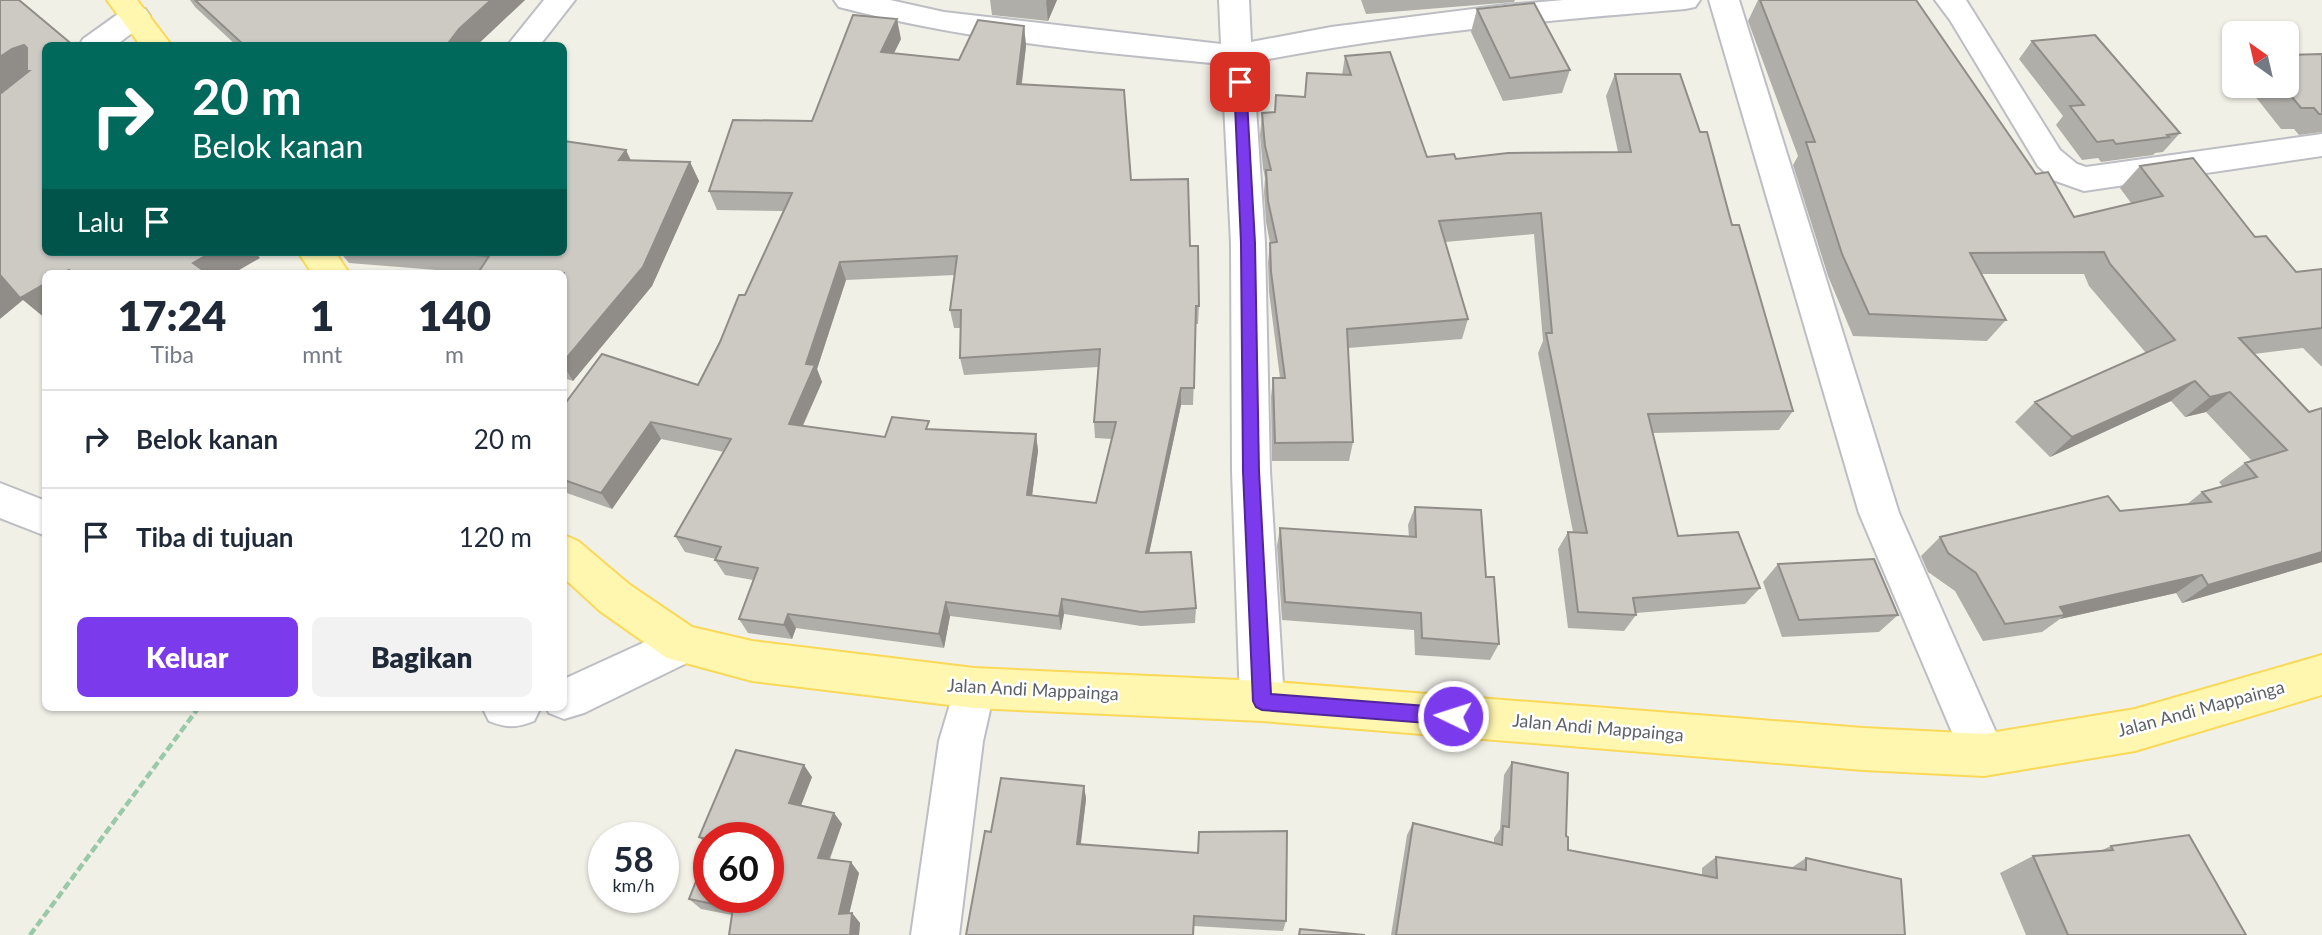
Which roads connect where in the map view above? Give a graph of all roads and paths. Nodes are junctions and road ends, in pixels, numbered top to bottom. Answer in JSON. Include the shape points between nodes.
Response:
{"nodes":[{"id":1,"x":560,"y":0,"type":"edge"},
{"id":2,"x":849,"y":0,"type":"edge"},
{"id":3,"x":1234,"y":0,"type":"edge"},
{"id":4,"x":1685,"y":0,"type":"edge"},
{"id":5,"x":1724,"y":0,"type":"edge"},
{"id":6,"x":1950,"y":0,"type":"edge"},
{"id":7,"x":896,"y":6,"type":"edge"},
{"id":8,"x":129,"y":8,"type":"edge"},
{"id":9,"x":98,"y":42,"type":"edge"},
{"id":10,"x":154,"y":42,"type":"edge"},
{"id":11,"x":525,"y":42,"type":"edge"},
{"id":12,"x":1238,"y":55,"type":"junction"},
{"id":13,"x":2322,"y":145,"type":"edge"},
{"id":14,"x":318,"y":256,"type":"edge"},
{"id":15,"x":330,"y":270,"type":"edge"},
{"id":16,"x":0,"y":500,"type":"edge"},
{"id":17,"x":42,"y":517,"type":"edge"},
{"id":18,"x":567,"y":556,"type":"edge"},
{"id":19,"x":682,"y":644,"type":"junction"},
{"id":20,"x":2322,"y":674,"type":"edge"},
{"id":21,"x":974,"y":688,"type":"junction"},
{"id":22,"x":567,"y":698,"type":"edge"},
{"id":23,"x":1262,"y":701,"type":"junction"},
{"id":24,"x":196,"y":711,"type":"edge"},
{"id":25,"x":1984,"y":755,"type":"junction"},
{"id":26,"x":30,"y":935,"type":"edge"},
{"id":27,"x":936,"y":935,"type":"edge"}],
"edges":[{"from":1,"to":11,"type":"street"},
{"from":2,"to":7,"type":"street"},
{"from":3,"to":12,"type":"street"},
{"from":4,"to":12,"type":"street","via":[[1505,14],[1331,37]]},
{"from":5,"to":25,"type":"street","via":[[1879,513]]},
{"from":6,"to":13,"type":"street","via":[[2049,158],[2065,172],[2084,179]]},
{"from":7,"to":12,"type":"street","via":[[944,22]]},
{"from":8,"to":9,"type":"street"},
{"from":8,"to":10,"type":"main road"},
{"from":12,"to":23,"type":"street"},
{"from":14,"to":15,"type":"main road"},
{"from":16,"to":17,"type":"street"},
{"from":18,"to":19,"type":"main road","name":"Jalan Andi Mappainga","via":[[615,598]]},
{"from":19,"to":21,"type":"main road","name":"Jalan Andi Mappainga","via":[[752,660]]},
{"from":19,"to":22,"type":"street"},
{"from":20,"to":25,"type":"main road","name":"Jalan Andi Mappainga","via":[[2135,730]]},
{"from":21,"to":23,"type":"main road","name":"Jalan Andi Mappainga"},
{"from":21,"to":27,"type":"street","via":[[961,741]]},
{"from":23,"to":25,"type":"main road","name":"Jalan Andi Mappainga"},
{"from":24,"to":26,"type":"path"}]}
